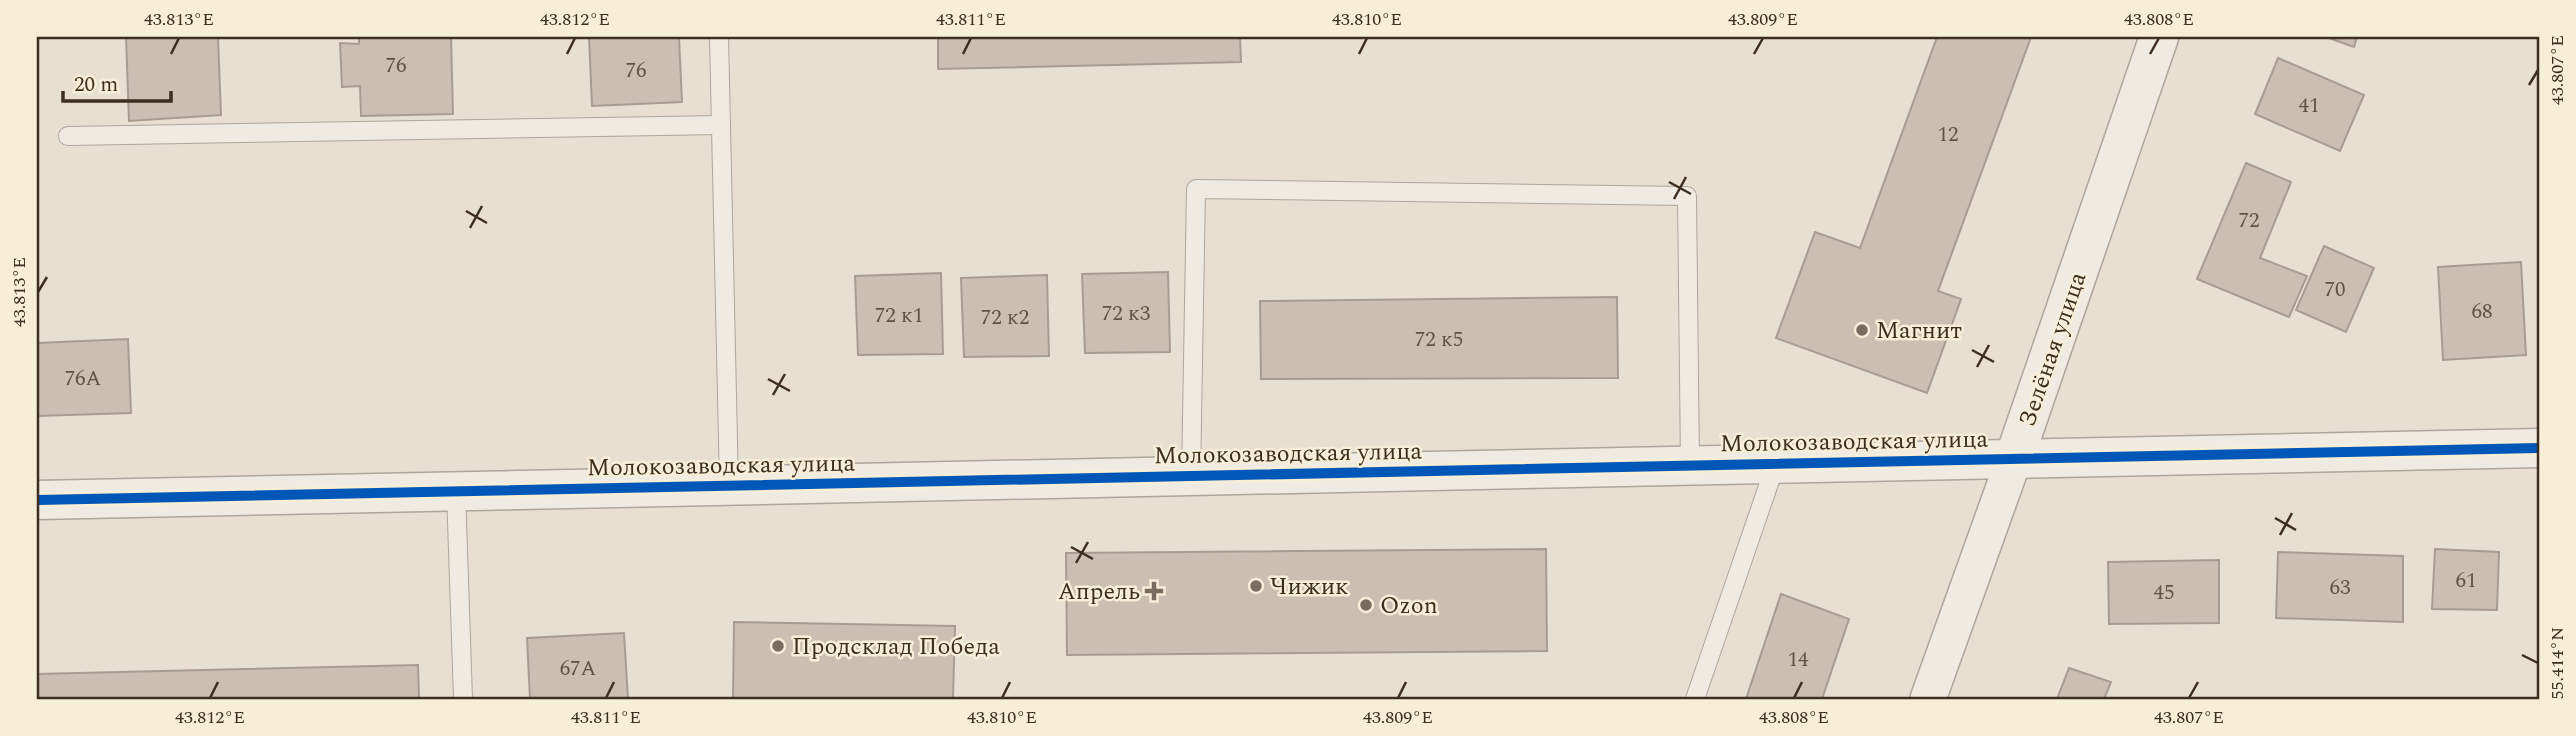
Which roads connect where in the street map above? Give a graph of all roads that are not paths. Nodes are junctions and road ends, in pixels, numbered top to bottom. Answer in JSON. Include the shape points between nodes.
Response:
{"nodes":[{"id":1,"x":719,"y":37,"type":"edge"},
{"id":2,"x":2159,"y":37,"type":"edge"},
{"id":3,"x":721,"y":125,"type":"junction"},
{"id":4,"x":68,"y":136,"type":"dead end"},
{"id":5,"x":2539,"y":448,"type":"edge"},
{"id":6,"x":2014,"y":459,"type":"junction"},
{"id":7,"x":1776,"y":463,"type":"junction"},
{"id":8,"x":1690,"y":466,"type":"junction"},
{"id":9,"x":1191,"y":477,"type":"junction"},
{"id":10,"x":729,"y":486,"type":"junction"},
{"id":11,"x":456,"y":491,"type":"junction"},
{"id":12,"x":37,"y":500,"type":"edge"},
{"id":13,"x":463,"y":699,"type":"edge"},
{"id":14,"x":1695,"y":699,"type":"edge"},
{"id":15,"x":1928,"y":699,"type":"edge"}],
"edges":[{"from":1,"to":3,"type":"lane"},
{"from":2,"to":6,"type":"street","name":"Зелёная улица"},
{"from":3,"to":4,"type":"lane"},
{"from":3,"to":10,"type":"lane"},
{"from":5,"to":6,"type":"street","name":"Молокозаводская улица"},
{"from":6,"to":7,"type":"street","name":"Молокозаводская улица"},
{"from":6,"to":15,"type":"street","name":"Зелёная улица"},
{"from":7,"to":8,"type":"street","name":"Молокозаводская улица"},
{"from":7,"to":14,"type":"lane"},
{"from":8,"to":9,"type":"street","name":"Молокозаводская улица"},
{"from":8,"to":9,"type":"lane","via":[[1687,196],[1196,189]]},
{"from":9,"to":10,"type":"street","name":"Молокозаводская улица"},
{"from":10,"to":11,"type":"street","name":"Молокозаводская улица"},
{"from":11,"to":12,"type":"street","name":"Молокозаводская улица"},
{"from":11,"to":13,"type":"lane"}]}
